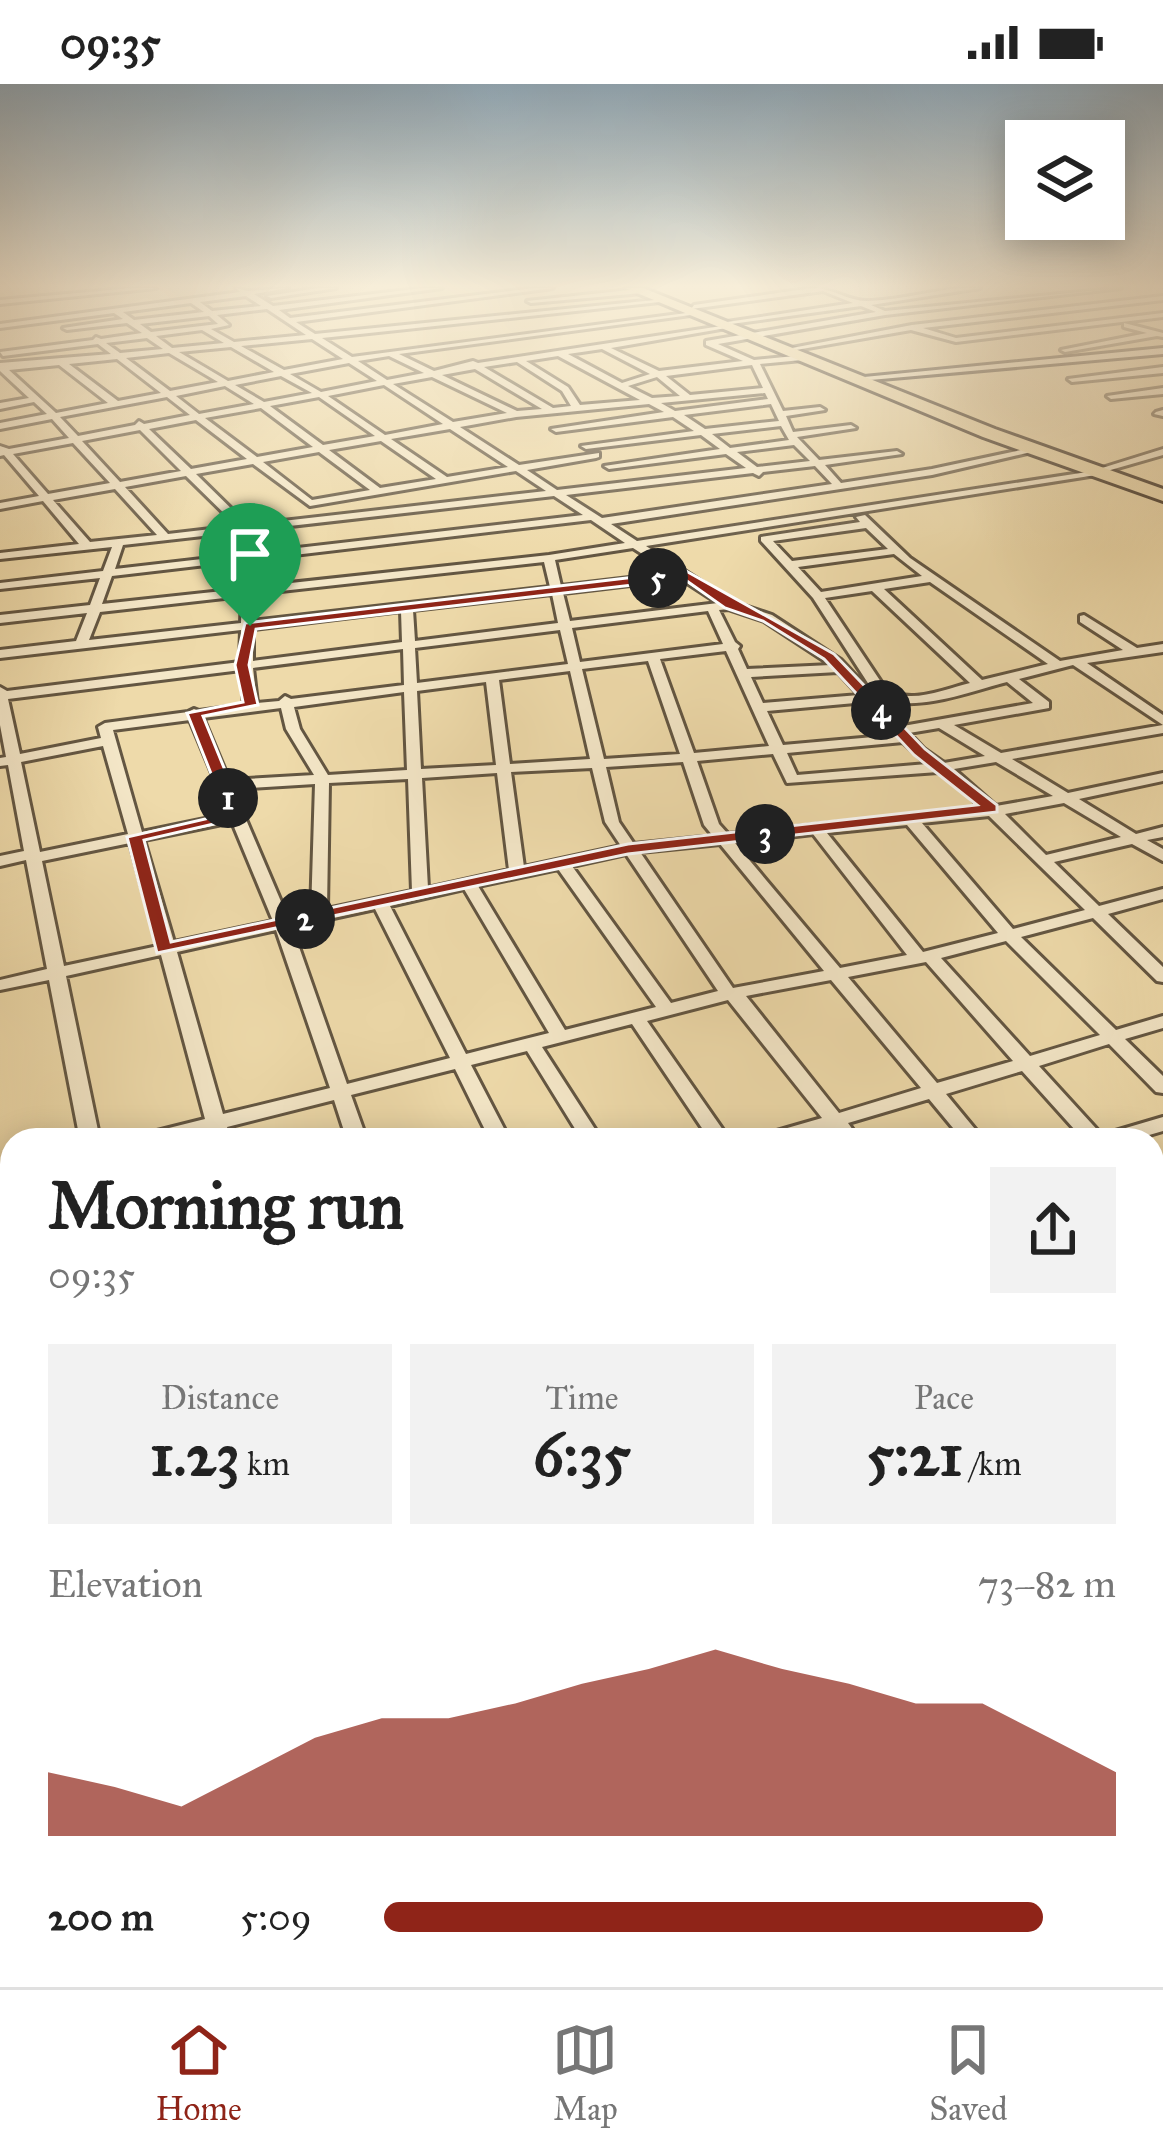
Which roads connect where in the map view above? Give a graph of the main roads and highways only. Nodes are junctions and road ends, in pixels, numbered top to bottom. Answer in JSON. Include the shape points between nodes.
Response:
{"nodes":[{"id":1,"x":857,"y":377,"type":"edge"},
{"id":2,"x":868,"y":377,"type":"edge"},
{"id":3,"x":1101,"y":470,"type":"junction"},
{"id":4,"x":1163,"y":491,"type":"edge"}],
"edges":[{"from":1,"to":3,"type":"highway"},
{"from":2,"to":3,"type":"highway"},
{"from":3,"to":4,"type":"highway"}]}
